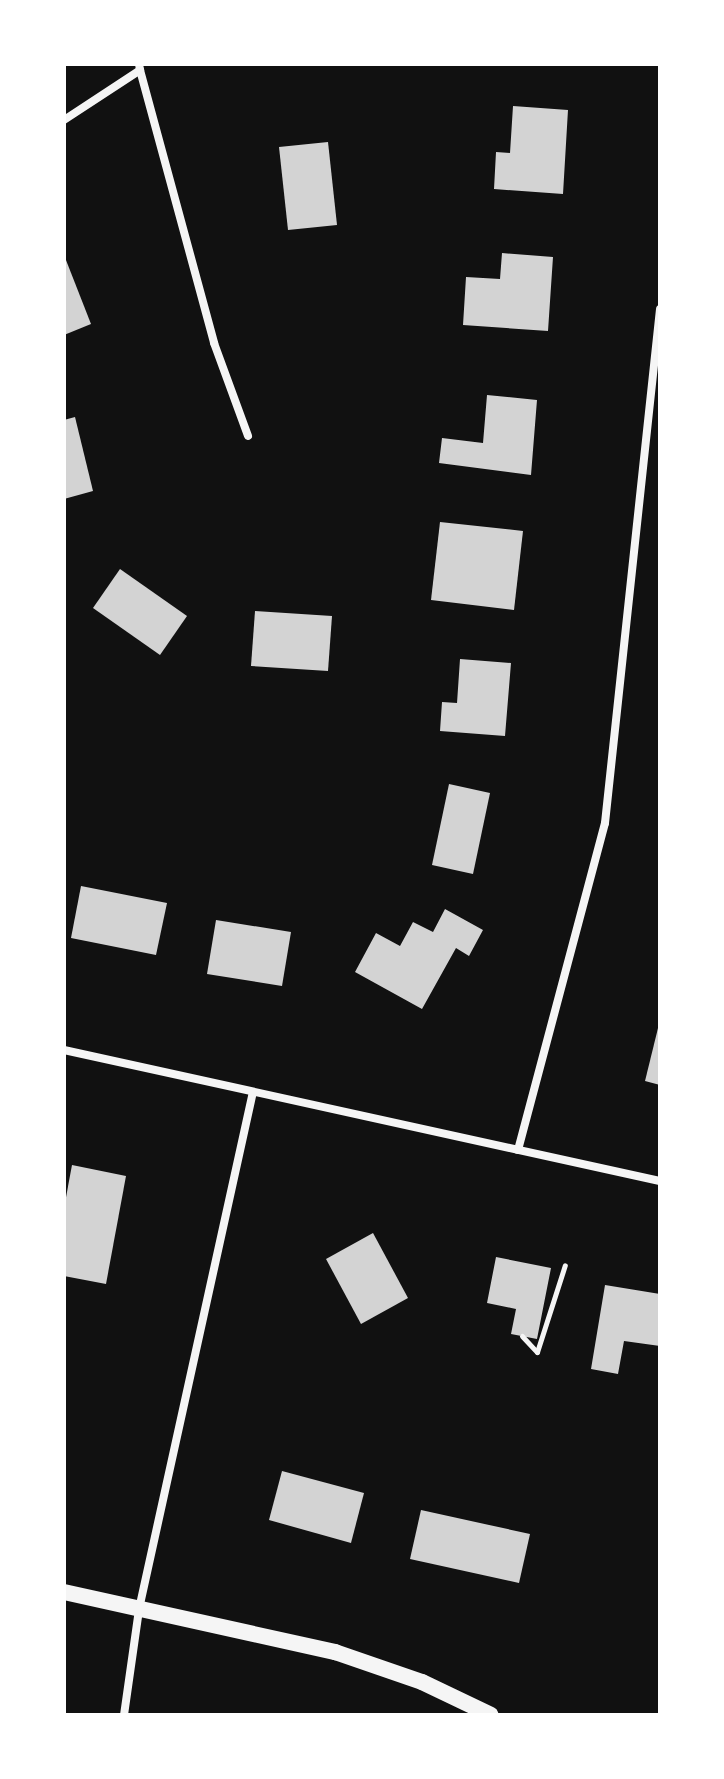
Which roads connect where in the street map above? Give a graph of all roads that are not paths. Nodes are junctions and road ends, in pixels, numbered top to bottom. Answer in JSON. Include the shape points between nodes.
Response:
{"nodes":[{"id":1,"x":140,"y":67,"type":"edge"},
{"id":2,"x":64,"y":120,"type":"edge"},
{"id":3,"x":660,"y":309,"type":"edge"},
{"id":4,"x":658,"y":348,"type":"edge"},
{"id":5,"x":248,"y":436,"type":"dead end"},
{"id":6,"x":64,"y":1050,"type":"edge"},
{"id":7,"x":253,"y":1092,"type":"junction"},
{"id":8,"x":518,"y":1150,"type":"junction"},
{"id":9,"x":660,"y":1181,"type":"edge"},
{"id":10,"x":64,"y":1592,"type":"edge"},
{"id":11,"x":139,"y":1609,"type":"junction"},
{"id":12,"x":124,"y":1715,"type":"edge"},
{"id":13,"x":491,"y":1715,"type":"edge"}],
"edges":[{"from":1,"to":2,"type":"street"},
{"from":1,"to":5,"type":"street","via":[[214,343]]},
{"from":3,"to":4,"type":"street"},
{"from":4,"to":8,"type":"street","via":[[605,823]]},
{"from":6,"to":7,"type":"street"},
{"from":7,"to":8,"type":"street"},
{"from":7,"to":11,"type":"street"},
{"from":8,"to":9,"type":"street"},
{"from":10,"to":11,"type":"main road"},
{"from":11,"to":12,"type":"street"},
{"from":11,"to":13,"type":"main road","via":[[335,1652],[422,1682]]}]}
